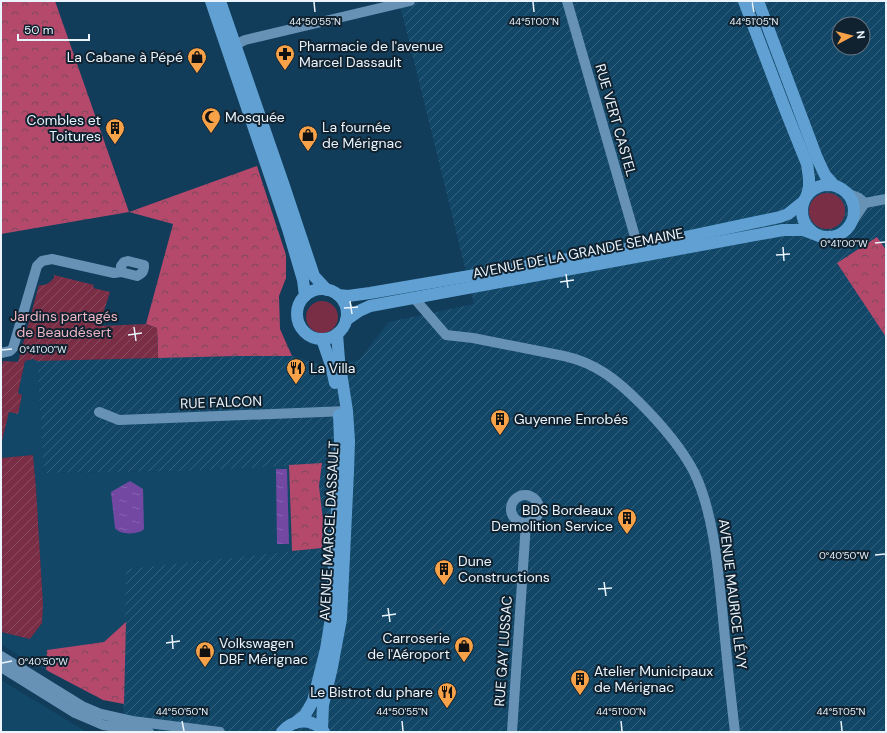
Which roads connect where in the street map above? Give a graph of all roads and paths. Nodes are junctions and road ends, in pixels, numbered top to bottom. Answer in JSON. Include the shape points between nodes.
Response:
{"nodes":[{"id":1,"x":211,"y":1,"type":"edge"},
{"id":2,"x":220,"y":1,"type":"edge"},
{"id":3,"x":410,"y":1,"type":"edge"},
{"id":4,"x":567,"y":1,"type":"edge"},
{"id":5,"x":744,"y":1,"type":"edge"},
{"id":6,"x":758,"y":1,"type":"edge"},
{"id":7,"x":236,"y":45,"type":"junction"},
{"id":8,"x":833,"y":184,"type":"junction"},
{"id":9,"x":849,"y":194,"type":"junction"},
{"id":10,"x":805,"y":198,"type":"junction"},
{"id":11,"x":886,"y":199,"type":"edge"},
{"id":12,"x":865,"y":203,"type":"junction"},
{"id":13,"x":852,"y":222,"type":"junction"},
{"id":14,"x":819,"y":236,"type":"junction"},
{"id":15,"x":638,"y":247,"type":"junction"},
{"id":16,"x":120,"y":272,"type":"dead end"},
{"id":17,"x":332,"y":292,"type":"junction"},
{"id":18,"x":305,"y":296,"type":"junction"},
{"id":19,"x":414,"y":298,"type":"junction"},
{"id":20,"x":346,"y":320,"type":"junction"},
{"id":21,"x":338,"y":334,"type":"junction"},
{"id":22,"x":322,"y":339,"type":"junction"},
{"id":23,"x":1,"y":352,"type":"edge"},
{"id":24,"x":343,"y":411,"type":"junction"},
{"id":25,"x":99,"y":412,"type":"dead end"},
{"id":26,"x":526,"y":523,"type":"dead end"},
{"id":27,"x":1,"y":656,"type":"edge"},
{"id":28,"x":1,"y":667,"type":"edge"},
{"id":29,"x":285,"y":728,"type":"edge"},
{"id":30,"x":323,"y":731,"type":"edge"},
{"id":31,"x":148,"y":732,"type":"edge"},
{"id":32,"x":220,"y":732,"type":"edge"},
{"id":33,"x":512,"y":732,"type":"edge"},
{"id":34,"x":735,"y":732,"type":"edge"}],
"edges":[{"from":1,"to":18,"type":"main road","via":[[288,228]]},
{"from":2,"to":7,"type":"main road"},
{"from":3,"to":7,"type":"street","via":[[245,40]]},
{"from":4,"to":15,"type":"street","name":"RUE VERT CASTEL"},
{"from":5,"to":10,"type":"main road","via":[[807,164],[809,187]]},
{"from":6,"to":8,"type":"main road","via":[[817,158],[825,175]]},
{"from":7,"to":17,"type":"main road","via":[[314,276]]},
{"from":8,"to":9,"type":"main road"},
{"from":8,"to":10,"type":"main road","via":[[818,186]]},
{"from":9,"to":12,"type":"street"},
{"from":9,"to":13,"type":"main road","via":[[854,208]]},
{"from":10,"to":14,"type":"main road","via":[[801,210],[802,218],[806,226]]},
{"from":10,"to":15,"type":"main road","name":"AVENUE DE LA GRANDE SEMAINE","via":[[788,214],[780,217]]},
{"from":11,"to":12,"type":"street"},
{"from":12,"to":13,"type":"street"},
{"from":13,"to":14,"type":"main road","via":[[848,229],[834,237]]},
{"from":14,"to":19,"type":"main road","name":"AVENUE DE LA GRANDE SEMAINE","via":[[803,230],[783,230]]},
{"from":15,"to":17,"type":"main road","name":"AVENUE DE LA GRANDE SEMAINE","via":[[370,293],[348,296]]},
{"from":16,"to":23,"type":"street","via":[[114,273],[52,259],[42,261],[37,266],[14,348]]},
{"from":17,"to":18,"type":"main road","via":[[319,289]]},
{"from":17,"to":20,"type":"main road","via":[[345,306]]},
{"from":18,"to":22,"type":"main road","via":[[297,311],[300,327],[313,338]]},
{"from":19,"to":20,"type":"main road","name":"AVENUE DE LA GRANDE SEMAINE","via":[[370,306]]},
{"from":19,"to":34,"type":"street","name":"AVENUE MAURICE LÉVY","via":[[446,335],[576,358],[596,367],[618,382],[652,415],[684,456],[698,481],[708,511],[719,581]]},
{"from":20,"to":21,"type":"main road"},
{"from":21,"to":22,"type":"main road"},
{"from":21,"to":24,"type":"main road","name":"AVENUE MARCEL DASSAULT"},
{"from":22,"to":24,"type":"main road","name":"AVENUE MARCEL DASSAULT","via":[[332,365]]},
{"from":24,"to":25,"type":"street","name":"RUE FALCON","via":[[119,420]]},
{"from":24,"to":29,"type":"main road","name":"AVENUE MARCEL DASSAULT","via":[[331,618],[326,649],[313,701],[305,715]]},
{"from":24,"to":30,"type":"main road","name":"AVENUE MARCEL DASSAULT","via":[[349,441],[343,596],[337,644],[324,705]]},
{"from":26,"to":33,"type":"street","name":"RUE GAY LUSSAC"},
{"from":27,"to":32,"type":"street","via":[[82,706],[101,714],[132,721]]},
{"from":28,"to":31,"type":"street","via":[[75,713],[103,724]]},
{"from":29,"to":30,"type":"main road","via":[[302,721],[310,722]]}]}
